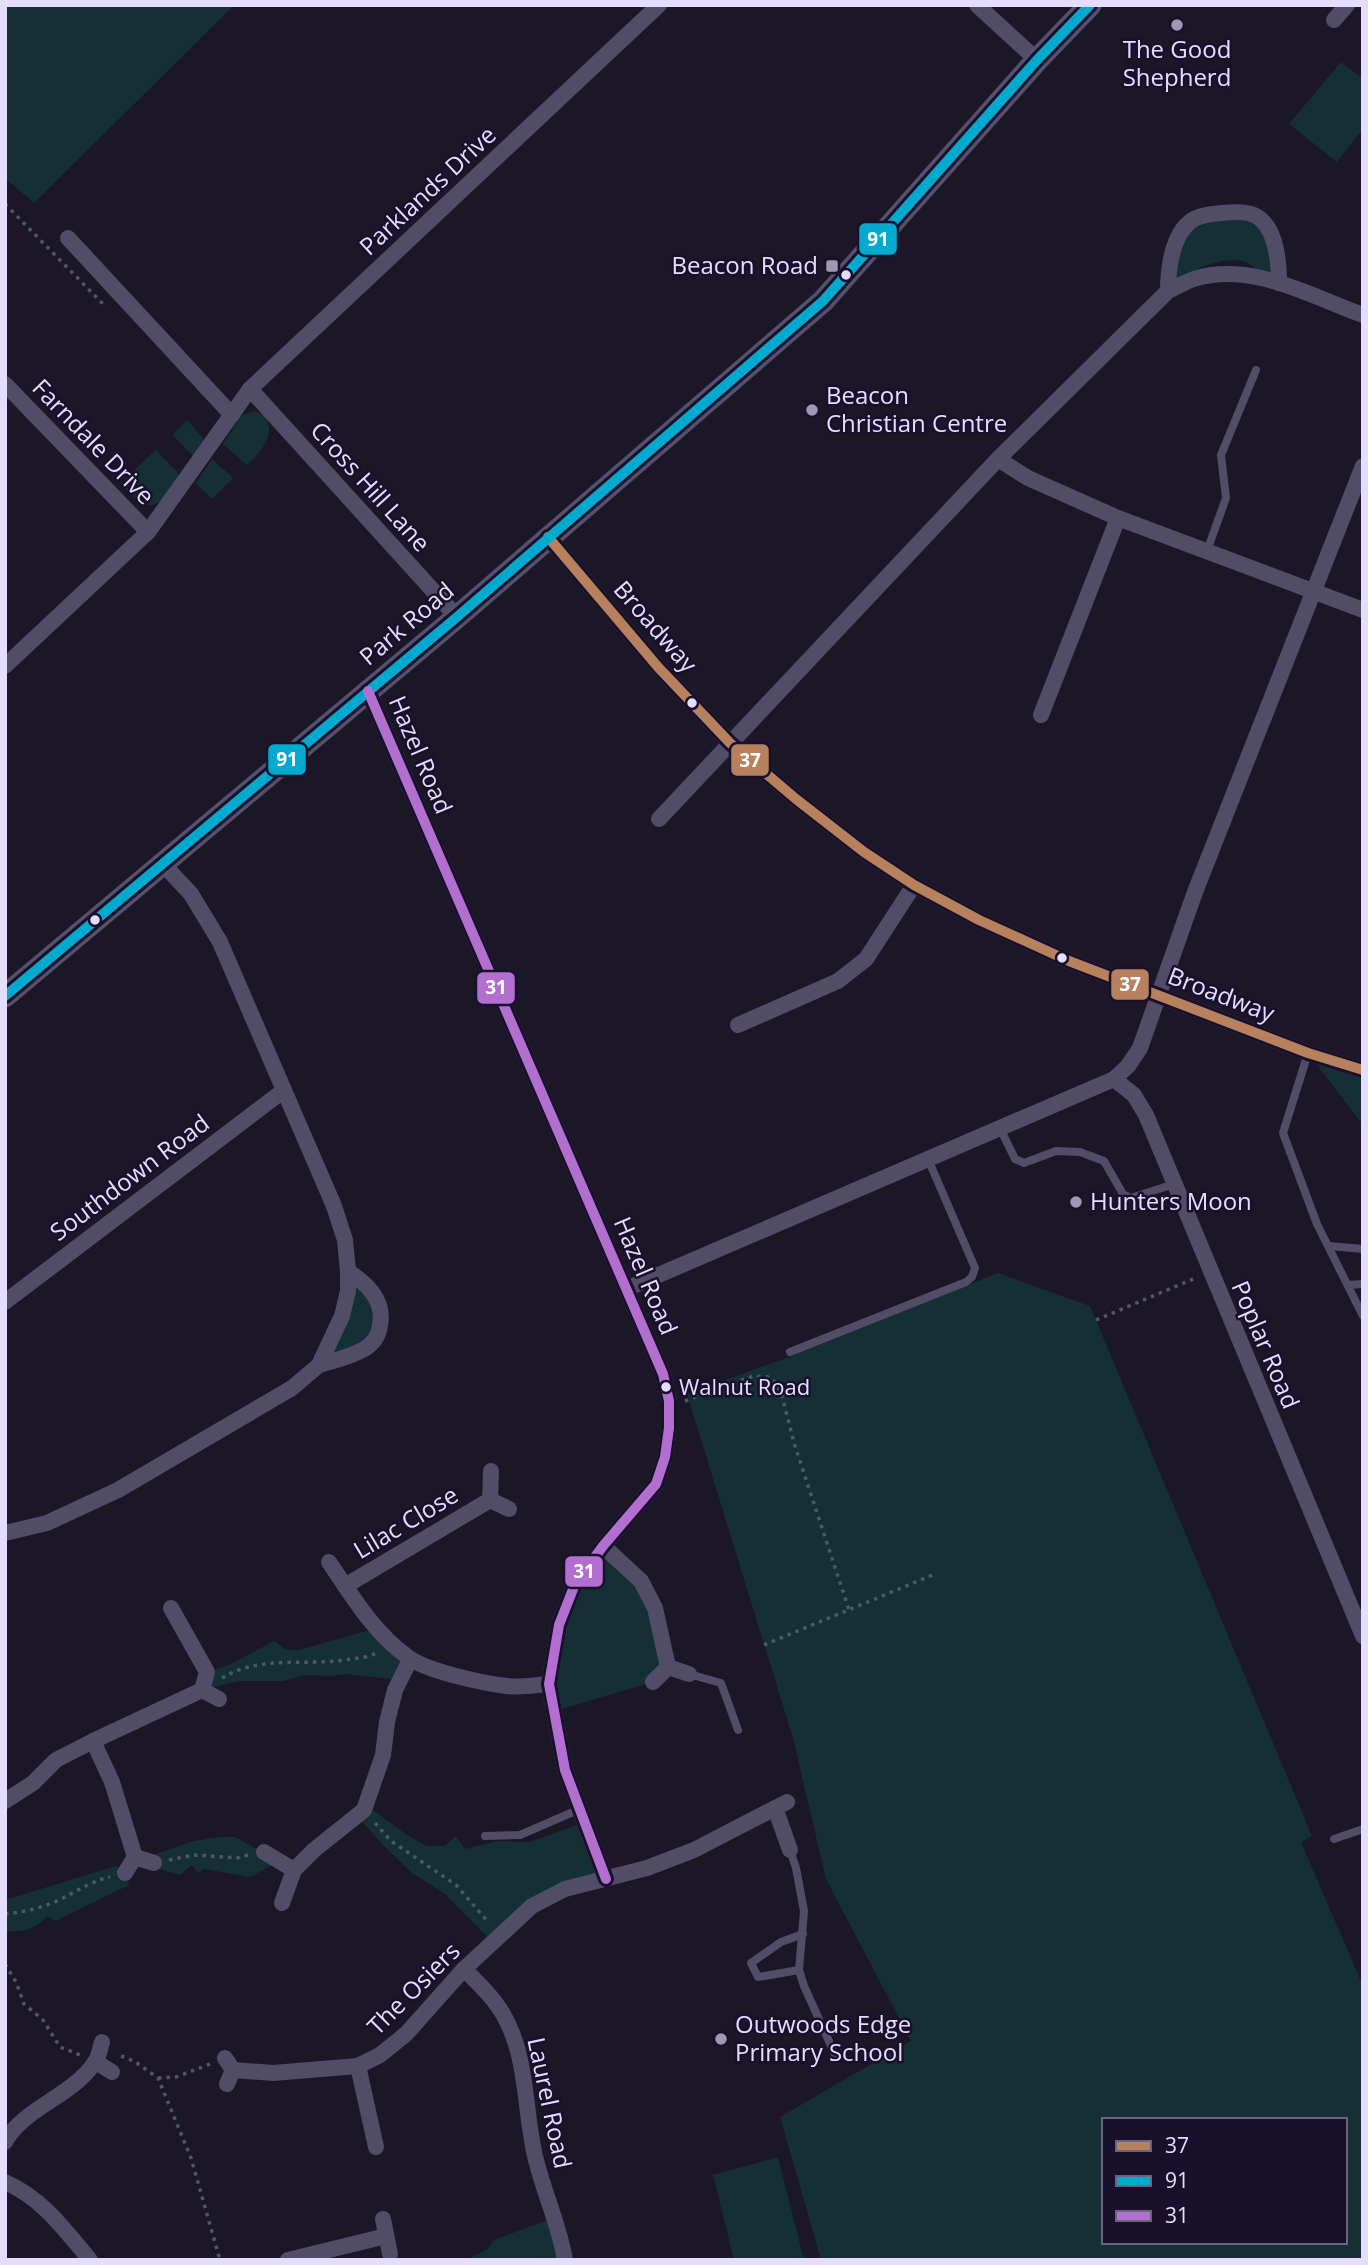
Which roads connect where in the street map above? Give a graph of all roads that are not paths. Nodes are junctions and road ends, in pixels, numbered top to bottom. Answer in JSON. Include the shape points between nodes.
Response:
{"nodes":[{"id":1,"x":660,"y":5,"type":"edge"},
{"id":2,"x":977,"y":5,"type":"edge"},
{"id":3,"x":1090,"y":5,"type":"edge"},
{"id":4,"x":1347,"y":5,"type":"edge"},
{"id":5,"x":1334,"y":20,"type":"dead end"},
{"id":6,"x":1037,"y":60,"type":"junction"},
{"id":7,"x":68,"y":237,"type":"dead end"},
{"id":8,"x":1279,"y":283,"type":"junction"},
{"id":9,"x":1168,"y":290,"type":"junction"},
{"id":10,"x":1363,"y":315,"type":"edge"},
{"id":11,"x":1256,"y":369,"type":"dead end"},
{"id":12,"x":5,"y":384,"type":"edge"},
{"id":13,"x":250,"y":389,"type":"junction"},
{"id":14,"x":232,"y":415,"type":"junction"},
{"id":15,"x":998,"y":459,"type":"junction"},
{"id":16,"x":1363,"y":466,"type":"edge"},
{"id":17,"x":1118,"y":518,"type":"junction"},
{"id":18,"x":148,"y":532,"type":"junction"},
{"id":19,"x":548,"y":537,"type":"junction"},
{"id":20,"x":1207,"y":551,"type":"junction"},
{"id":21,"x":1314,"y":592,"type":"junction"},
{"id":22,"x":1363,"y":610,"type":"edge"},
{"id":23,"x":457,"y":617,"type":"junction"},
{"id":24,"x":5,"y":666,"type":"edge"},
{"id":25,"x":368,"y":691,"type":"junction"},
{"id":26,"x":1041,"y":716,"type":"dead end"},
{"id":27,"x":730,"y":743,"type":"junction"},
{"id":28,"x":659,"y":819,"type":"dead end"},
{"id":29,"x":162,"y":863,"type":"junction"},
{"id":30,"x":914,"y":885,"type":"junction"},
{"id":31,"x":1158,"y":995,"type":"junction"},
{"id":32,"x":5,"y":996,"type":"edge"},
{"id":33,"x":738,"y":1025,"type":"dead end"},
{"id":34,"x":1308,"y":1053,"type":"junction"},
{"id":35,"x":1363,"y":1070,"type":"edge"},
{"id":36,"x":1114,"y":1079,"type":"junction"},
{"id":37,"x":283,"y":1091,"type":"junction"},
{"id":38,"x":1000,"y":1128,"type":"junction"},
{"id":39,"x":928,"y":1159,"type":"junction"},
{"id":40,"x":1174,"y":1184,"type":"junction"},
{"id":41,"x":1329,"y":1246,"type":"junction"},
{"id":42,"x":1363,"y":1249,"type":"edge"},
{"id":43,"x":348,"y":1271,"type":"junction"},
{"id":44,"x":1363,"y":1284,"type":"edge"},
{"id":45,"x":1348,"y":1285,"type":"junction"},
{"id":46,"x":626,"y":1289,"type":"junction"},
{"id":47,"x":5,"y":1302,"type":"edge"},
{"id":48,"x":1363,"y":1316,"type":"edge"},
{"id":49,"x":790,"y":1352,"type":"dead end"},
{"id":50,"x":319,"y":1365,"type":"junction"},
{"id":51,"x":491,"y":1471,"type":"dead end"},
{"id":52,"x":490,"y":1500,"type":"junction"},
{"id":53,"x":509,"y":1509,"type":"dead end"},
{"id":54,"x":5,"y":1533,"type":"edge"},
{"id":55,"x":603,"y":1546,"type":"junction"},
{"id":56,"x":329,"y":1562,"type":"dead end"},
{"id":57,"x":345,"y":1586,"type":"junction"},
{"id":58,"x":172,"y":1608,"type":"dead end"},
{"id":59,"x":1363,"y":1636,"type":"edge"},
{"id":60,"x":410,"y":1660,"type":"junction"},
{"id":61,"x":668,"y":1667,"type":"junction"},
{"id":62,"x":689,"y":1674,"type":"joint"},
{"id":63,"x":653,"y":1682,"type":"dead end"},
{"id":64,"x":549,"y":1684,"type":"junction"},
{"id":65,"x":201,"y":1690,"type":"junction"},
{"id":66,"x":219,"y":1699,"type":"dead end"},
{"id":67,"x":738,"y":1730,"type":"dead end"},
{"id":68,"x":93,"y":1741,"type":"junction"},
{"id":69,"x":5,"y":1801,"type":"edge"},
{"id":70,"x":580,"y":1809,"type":"junction"},
{"id":71,"x":1363,"y":1829,"type":"edge"},
{"id":72,"x":485,"y":1836,"type":"dead end"},
{"id":73,"x":1334,"y":1839,"type":"dead end"},
{"id":74,"x":790,"y":1850,"type":"joint"},
{"id":75,"x":264,"y":1852,"type":"road end"},
{"id":76,"x":135,"y":1857,"type":"junction"},
{"id":77,"x":154,"y":1863,"type":"road end"},
{"id":78,"x":293,"y":1870,"type":"junction"},
{"id":79,"x":125,"y":1872,"type":"road end"},
{"id":80,"x":606,"y":1879,"type":"junction"},
{"id":81,"x":282,"y":1903,"type":"dead end"},
{"id":82,"x":803,"y":1934,"type":"junction"},
{"id":83,"x":464,"y":1969,"type":"junction"},
{"id":84,"x":799,"y":1970,"type":"junction"},
{"id":85,"x":102,"y":2042,"type":"dead end"},
{"id":86,"x":837,"y":2059,"type":"dead end"},
{"id":87,"x":96,"y":2062,"type":"junction"},
{"id":88,"x":358,"y":2066,"type":"junction"},
{"id":89,"x":228,"y":2071,"type":"road end"},
{"id":90,"x":113,"y":2072,"type":"dead end"},
{"id":91,"x":5,"y":2141,"type":"edge"},
{"id":92,"x":376,"y":2147,"type":"dead end"},
{"id":93,"x":5,"y":2182,"type":"edge"},
{"id":94,"x":390,"y":2255,"type":"dead end"},
{"id":95,"x":90,"y":2260,"type":"edge"},
{"id":96,"x":288,"y":2260,"type":"edge"},
{"id":97,"x":565,"y":2260,"type":"edge"}],
"edges":[{"from":1,"to":13,"type":"street","name":"Parklands Drive"},
{"from":2,"to":6,"type":"street"},
{"from":3,"to":6,"type":"street","name":"Park Road"},
{"from":4,"to":5,"type":"street"},
{"from":6,"to":19,"type":"street","name":"Park Road","via":[[824,301]]},
{"from":7,"to":14,"type":"street"},
{"from":8,"to":9,"type":"street","via":[[1223,274]]},
{"from":8,"to":9,"type":"street","via":[[1279,263],[1264,222],[1232,212],[1192,219],[1182,229],[1168,274]]},
{"from":8,"to":10,"type":"street"},
{"from":9,"to":15,"type":"street"},
{"from":11,"to":20,"type":"lane","via":[[1221,455],[1226,498]]},
{"from":12,"to":18,"type":"street","name":"Farndale Drive"},
{"from":13,"to":14,"type":"street","name":"Parklands Drive"},
{"from":13,"to":23,"type":"street","name":"Cross Hill Lane"},
{"from":14,"to":18,"type":"street","name":"Parklands Drive"},
{"from":15,"to":17,"type":"street","via":[[1028,478]]},
{"from":15,"to":27,"type":"street"},
{"from":16,"to":21,"type":"street"},
{"from":17,"to":20,"type":"street"},
{"from":17,"to":26,"type":"street"},
{"from":18,"to":24,"type":"street","name":"Parklands Drive"},
{"from":19,"to":23,"type":"street","name":"Park Road"},
{"from":19,"to":27,"type":"street","name":"Broadway","via":[[658,667]]},
{"from":20,"to":21,"type":"street"},
{"from":21,"to":22,"type":"street"},
{"from":21,"to":31,"type":"street"},
{"from":23,"to":25,"type":"street","name":"Park Road"},
{"from":25,"to":29,"type":"street","name":"Park Road"},
{"from":25,"to":46,"type":"street","name":"Hazel Road"},
{"from":27,"to":28,"type":"street"},
{"from":27,"to":30,"type":"street","name":"Broadway","via":[[844,837]]},
{"from":29,"to":32,"type":"street","name":"Park Road"},
{"from":29,"to":37,"type":"street","via":[[204,912],[220,942]]},
{"from":30,"to":31,"type":"street","name":"Broadway","via":[[1069,961]]},
{"from":30,"to":33,"type":"street","via":[[866,959],[838,981]]},
{"from":31,"to":34,"type":"street","name":"Broadway"},
{"from":31,"to":36,"type":"street","via":[[1140,1048]]},
{"from":34,"to":35,"type":"street","name":"Broadway"},
{"from":34,"to":41,"type":"lane","via":[[1283,1133]]},
{"from":36,"to":38,"type":"street"},
{"from":36,"to":40,"type":"street","name":"Poplar Road","via":[[1146,1115]]},
{"from":37,"to":43,"type":"street","via":[[334,1206],[345,1240]]},
{"from":37,"to":47,"type":"street","name":"Southdown Road"},
{"from":38,"to":39,"type":"street"},
{"from":38,"to":40,"type":"lane","via":[[1015,1158],[1024,1163],[1056,1152],[1080,1152],[1104,1161],[1123,1194],[1131,1198]]},
{"from":39,"to":46,"type":"street"},
{"from":39,"to":49,"type":"lane","via":[[975,1268],[972,1278]]},
{"from":40,"to":59,"type":"street","name":"Poplar Road"},
{"from":41,"to":42,"type":"lane"},
{"from":41,"to":45,"type":"lane"},
{"from":43,"to":50,"type":"street","via":[[342,1315]]},
{"from":43,"to":50,"type":"street","via":[[374,1295],[382,1313],[379,1335],[351,1356]]},
{"from":44,"to":45,"type":"lane"},
{"from":45,"to":48,"type":"lane"},
{"from":46,"to":55,"type":"street","name":"Hazel Road","via":[[663,1374],[669,1401],[665,1457],[656,1484]]},
{"from":50,"to":54,"type":"street","via":[[280,1395],[118,1490],[47,1523]]},
{"from":51,"to":52,"type":"street","name":"Lilac Close"},
{"from":52,"to":53,"type":"street","name":"Lilac Close"},
{"from":52,"to":57,"type":"street","name":"Lilac Close"},
{"from":55,"to":61,"type":"street","via":[[640,1581],[655,1608]]},
{"from":55,"to":64,"type":"street","name":"Hazel Road","via":[[575,1584],[559,1625]]},
{"from":56,"to":57,"type":"street"},
{"from":57,"to":60,"type":"street","via":[[368,1618]]},
{"from":58,"to":65,"type":"street","via":[[207,1672]]},
{"from":60,"to":64,"type":"street","via":[[508,1686]]},
{"from":60,"to":78,"type":"street","via":[[395,1690],[383,1755],[364,1810]]},
{"from":61,"to":62,"type":"street"},
{"from":61,"to":63,"type":"street"},
{"from":62,"to":67,"type":"lane","via":[[721,1683]]},
{"from":64,"to":70,"type":"street","name":"Hazel Road","via":[[565,1770]]},
{"from":65,"to":66,"type":"street"},
{"from":65,"to":68,"type":"street"},
{"from":68,"to":69,"type":"street","via":[[57,1760]]},
{"from":68,"to":76,"type":"street","via":[[112,1782]]},
{"from":70,"to":72,"type":"lane","via":[[520,1835]]},
{"from":70,"to":80,"type":"street","name":"Hazel Road"},
{"from":71,"to":73,"type":"lane"},
{"from":74,"to":80,"type":"street","name":"The Osiers","via":[[781,1805],[694,1850]]},
{"from":74,"to":82,"type":"lane","via":[[804,1912]]},
{"from":75,"to":78,"type":"street"},
{"from":76,"to":77,"type":"street"},
{"from":76,"to":79,"type":"street"},
{"from":78,"to":81,"type":"street"},
{"from":80,"to":83,"type":"street","name":"The Osiers","via":[[565,1889],[532,1906]]},
{"from":82,"to":84,"type":"lane"},
{"from":82,"to":84,"type":"lane","via":[[781,1942],[751,1963],[758,1977]]},
{"from":83,"to":88,"type":"street","name":"The Osiers","via":[[406,2034]]},
{"from":83,"to":97,"type":"street","name":"Laurel Road","via":[[488,1993],[515,2040],[535,2155]]},
{"from":84,"to":86,"type":"lane"},
{"from":85,"to":87,"type":"street"},
{"from":87,"to":90,"type":"street"},
{"from":87,"to":91,"type":"street"},
{"from":88,"to":89,"type":"street","name":"The Osiers","via":[[273,2073]]},
{"from":88,"to":92,"type":"street","via":[[363,2129]]},
{"from":93,"to":95,"type":"street","via":[[23,2190],[49,2212]]},
{"from":94,"to":96,"type":"street","via":[[384,2227]]}]}
